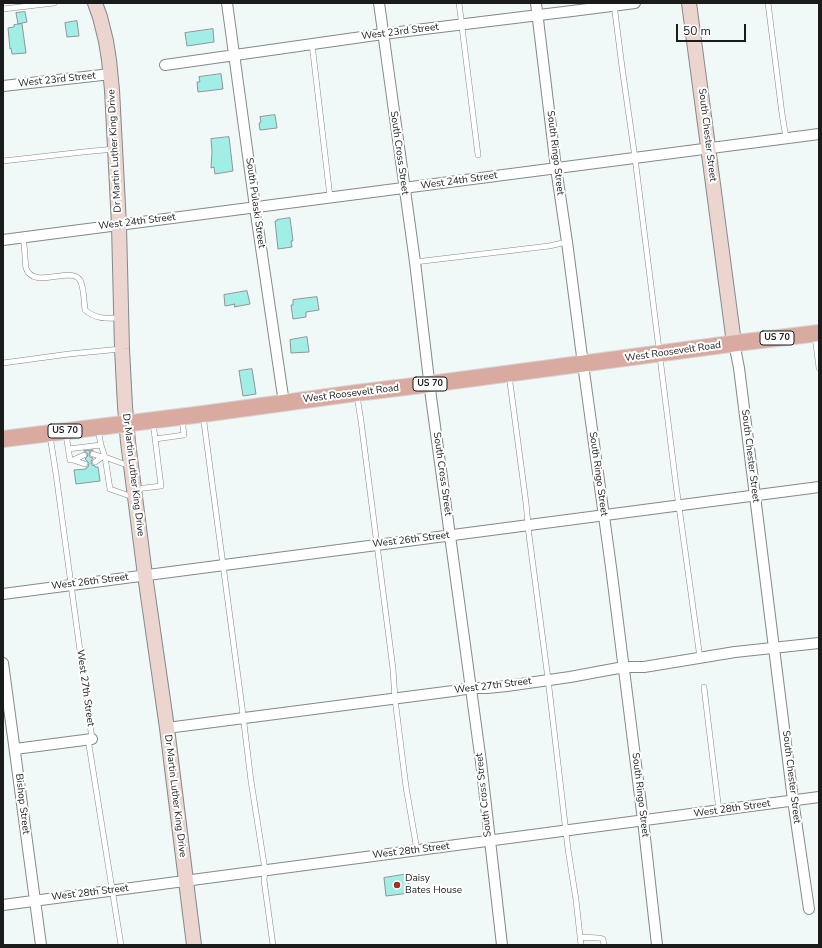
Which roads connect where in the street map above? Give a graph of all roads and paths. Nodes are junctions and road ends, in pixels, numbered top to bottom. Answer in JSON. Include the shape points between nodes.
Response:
{"nodes":[{"id":1,"x":54,"y":3,"type":"edge"},
{"id":2,"x":95,"y":3,"type":"edge"},
{"id":3,"x":227,"y":3,"type":"edge"},
{"id":4,"x":379,"y":3,"type":"edge"},
{"id":5,"x":459,"y":3,"type":"edge"},
{"id":6,"x":536,"y":3,"type":"edge"},
{"id":7,"x":635,"y":3,"type":"edge"},
{"id":8,"x":689,"y":3,"type":"edge"},
{"id":9,"x":768,"y":3,"type":"edge"},
{"id":10,"x":614,"y":5,"type":"edge"},
{"id":11,"x":3,"y":9,"type":"edge"},
{"id":12,"x":538,"y":15,"type":"junction"},
{"id":13,"x":462,"y":25,"type":"junction"},
{"id":14,"x":383,"y":34,"type":"junction"},
{"id":15,"x":312,"y":44,"type":"junction"},
{"id":16,"x":235,"y":55,"type":"junction"},
{"id":17,"x":165,"y":65,"type":"dead end"},
{"id":18,"x":111,"y":74,"type":"junction"},
{"id":19,"x":3,"y":86,"type":"edge"},
{"id":20,"x":819,"y":134,"type":"edge"},
{"id":21,"x":786,"y":138,"type":"junction"},
{"id":22,"x":709,"y":148,"type":"junction"},
{"id":23,"x":115,"y":149,"type":"junction"},
{"id":24,"x":478,"y":155,"type":"dead end"},
{"id":25,"x":635,"y":158,"type":"junction"},
{"id":26,"x":3,"y":161,"type":"edge"},
{"id":27,"x":556,"y":168,"type":"junction"},
{"id":28,"x":404,"y":188,"type":"junction"},
{"id":29,"x":330,"y":197,"type":"junction"},
{"id":30,"x":255,"y":207,"type":"junction"},
{"id":31,"x":119,"y":225,"type":"junction"},
{"id":32,"x":23,"y":237,"type":"junction"},
{"id":33,"x":3,"y":240,"type":"edge"},
{"id":34,"x":567,"y":242,"type":"junction"},
{"id":35,"x":415,"y":262,"type":"junction"},
{"id":36,"x":121,"y":318,"type":"junction"},
{"id":37,"x":817,"y":333,"type":"edge"},
{"id":38,"x":734,"y":343,"type":"junction"},
{"id":39,"x":122,"y":349,"type":"junction"},
{"id":40,"x":660,"y":354,"type":"junction"},
{"id":41,"x":3,"y":364,"type":"edge"},
{"id":42,"x":582,"y":364,"type":"junction"},
{"id":43,"x":819,"y":368,"type":"edge"},
{"id":44,"x":509,"y":374,"type":"junction"},
{"id":45,"x":430,"y":384,"type":"junction"},
{"id":46,"x":356,"y":393,"type":"junction"},
{"id":47,"x":284,"y":403,"type":"junction"},
{"id":48,"x":203,"y":414,"type":"junction"},
{"id":49,"x":182,"y":417,"type":"junction"},
{"id":50,"x":153,"y":420,"type":"junction"},
{"id":51,"x":126,"y":424,"type":"junction"},
{"id":52,"x":97,"y":427,"type":"junction"},
{"id":53,"x":66,"y":431,"type":"junction"},
{"id":54,"x":50,"y":433,"type":"junction"},
{"id":55,"x":3,"y":439,"type":"edge"},
{"id":56,"x":155,"y":439,"type":"junction"},
{"id":57,"x":101,"y":445,"type":"junction"},
{"id":58,"x":68,"y":449,"type":"junction"},
{"id":59,"x":93,"y":454,"type":"dead end"},
{"id":60,"x":84,"y":455,"type":"dead end"},
{"id":61,"x":104,"y":457,"type":"junction"},
{"id":62,"x":73,"y":460,"type":"junction"},
{"id":63,"x":95,"y":462,"type":"dead end"},
{"id":64,"x":131,"y":463,"type":"junction"},
{"id":65,"x":85,"y":464,"type":"dead end"},
{"id":66,"x":819,"y":487,"type":"edge"},
{"id":67,"x":135,"y":493,"type":"junction"},
{"id":68,"x":754,"y":496,"type":"junction"},
{"id":69,"x":680,"y":506,"type":"junction"},
{"id":70,"x":604,"y":515,"type":"junction"},
{"id":71,"x":529,"y":525,"type":"junction"},
{"id":72,"x":450,"y":535,"type":"junction"},
{"id":73,"x":377,"y":545,"type":"junction"},
{"id":74,"x":223,"y":565,"type":"junction"},
{"id":75,"x":145,"y":575,"type":"junction"},
{"id":76,"x":71,"y":585,"type":"junction"},
{"id":77,"x":3,"y":594,"type":"edge"},
{"id":78,"x":819,"y":643,"type":"edge"},
{"id":79,"x":774,"y":648,"type":"junction"},
{"id":80,"x":700,"y":658,"type":"junction"},
{"id":81,"x":3,"y":663,"type":"edge"},
{"id":82,"x":624,"y":667,"type":"junction"},
{"id":83,"x":548,"y":679,"type":"junction"},
{"id":84,"x":704,"y":687,"type":"dead end"},
{"id":85,"x":471,"y":688,"type":"junction"},
{"id":86,"x":395,"y":699,"type":"junction"},
{"id":87,"x":244,"y":718,"type":"junction"},
{"id":88,"x":167,"y":728,"type":"junction"},
{"id":89,"x":90,"y":739,"type":"junction"},
{"id":90,"x":15,"y":749,"type":"junction"},
{"id":91,"x":819,"y":797,"type":"edge"},
{"id":92,"x":793,"y":800,"type":"junction"},
{"id":93,"x":719,"y":811,"type":"junction"},
{"id":94,"x":644,"y":820,"type":"junction"},
{"id":95,"x":566,"y":831,"type":"junction"},
{"id":96,"x":489,"y":840,"type":"junction"},
{"id":97,"x":417,"y":850,"type":"junction"},
{"id":98,"x":265,"y":870,"type":"junction"},
{"id":99,"x":186,"y":881,"type":"junction"},
{"id":100,"x":112,"y":890,"type":"junction"},
{"id":101,"x":35,"y":900,"type":"junction"},
{"id":102,"x":3,"y":905,"type":"edge"},
{"id":103,"x":809,"y":909,"type":"dead end"},
{"id":104,"x":580,"y":936,"type":"junction"},
{"id":105,"x":41,"y":945,"type":"edge"},
{"id":106,"x":121,"y":945,"type":"edge"},
{"id":107,"x":194,"y":945,"type":"edge"},
{"id":108,"x":273,"y":945,"type":"edge"},
{"id":109,"x":502,"y":945,"type":"edge"},
{"id":110,"x":581,"y":945,"type":"edge"},
{"id":111,"x":604,"y":945,"type":"edge"},
{"id":112,"x":657,"y":945,"type":"edge"}],
"edges":[{"from":1,"to":11,"type":"lane"},
{"from":2,"to":18,"type":"main road","name":"Dr Martin Luther King Drive","via":[[106,41]]},
{"from":3,"to":16,"type":"street","name":"South Pulaski Street"},
{"from":4,"to":14,"type":"street","name":"South Cross Street"},
{"from":5,"to":13,"type":"lane"},
{"from":6,"to":12,"type":"street","name":"South Ringo Street"},
{"from":7,"to":10,"type":"street","name":"West 23rd Street"},
{"from":8,"to":22,"type":"main road","name":"South Chester Street"},
{"from":9,"to":21,"type":"lane"},
{"from":10,"to":12,"type":"street","name":"West 23rd Street"},
{"from":10,"to":25,"type":"lane"},
{"from":12,"to":13,"type":"street","name":"West 23rd Street"},
{"from":12,"to":27,"type":"street","name":"South Ringo Street"},
{"from":13,"to":14,"type":"street","name":"West 23rd Street"},
{"from":13,"to":24,"type":"lane"},
{"from":14,"to":15,"type":"street","name":"West 23rd Street"},
{"from":14,"to":28,"type":"street","name":"South Cross Street"},
{"from":15,"to":16,"type":"street","name":"West 23rd Street"},
{"from":15,"to":29,"type":"lane"},
{"from":16,"to":17,"type":"street","name":"West 23rd Street"},
{"from":16,"to":30,"type":"street","name":"South Pulaski Street"},
{"from":18,"to":19,"type":"street","name":"West 23rd Street"},
{"from":18,"to":23,"type":"main road","name":"Dr Martin Luther King Drive"},
{"from":20,"to":21,"type":"street","name":"West 24th Street"},
{"from":21,"to":22,"type":"street","name":"West 24th Street"},
{"from":22,"to":25,"type":"street","name":"West 24th Street"},
{"from":22,"to":38,"type":"main road","name":"South Chester Street"},
{"from":23,"to":26,"type":"lane"},
{"from":23,"to":31,"type":"main road","name":"Dr Martin Luther King Drive"},
{"from":25,"to":27,"type":"street","name":"West 24th Street"},
{"from":25,"to":40,"type":"lane"},
{"from":27,"to":28,"type":"street","name":"West 24th Street"},
{"from":27,"to":34,"type":"street","name":"South Ringo Street"},
{"from":28,"to":29,"type":"street","name":"West 24th Street"},
{"from":28,"to":35,"type":"street","name":"South Cross Street"},
{"from":29,"to":30,"type":"street","name":"West 24th Street"},
{"from":30,"to":31,"type":"street","name":"West 24th Street"},
{"from":30,"to":47,"type":"street","name":"South Pulaski Street"},
{"from":31,"to":32,"type":"street","name":"West 24th Street"},
{"from":31,"to":36,"type":"main road","name":"Dr Martin Luther King Drive"},
{"from":32,"to":33,"type":"street","name":"West 24th Street"},
{"from":32,"to":36,"type":"lane","via":[[26,268],[30,274],[44,278],[70,275],[76,277],[82,287],[85,310],[90,315]]},
{"from":34,"to":35,"type":"lane"},
{"from":34,"to":42,"type":"street","name":"South Ringo Street"},
{"from":35,"to":45,"type":"street","name":"South Cross Street"},
{"from":36,"to":39,"type":"main road","name":"Dr Martin Luther King Drive"},
{"from":37,"to":38,"type":"main road","name":"West Roosevelt Road","number":"US 70"},
{"from":37,"to":43,"type":"lane"},
{"from":38,"to":40,"type":"main road","name":"West Roosevelt Road","number":"US 70"},
{"from":38,"to":68,"type":"street","name":"South Chester Street"},
{"from":39,"to":41,"type":"lane"},
{"from":39,"to":51,"type":"main road","name":"Dr Martin Luther King Drive"},
{"from":40,"to":42,"type":"main road","name":"West Roosevelt Road","number":"US 70"},
{"from":40,"to":69,"type":"lane"},
{"from":42,"to":44,"type":"main road","name":"West Roosevelt Road","number":"US 70"},
{"from":42,"to":70,"type":"street","name":"South Ringo Street"},
{"from":44,"to":45,"type":"main road","name":"West Roosevelt Road","number":"US 70"},
{"from":44,"to":71,"type":"lane"},
{"from":45,"to":46,"type":"main road","name":"West Roosevelt Road","number":"US 70"},
{"from":45,"to":72,"type":"street","name":"South Cross Street"},
{"from":46,"to":47,"type":"main road","name":"West Roosevelt Road","number":"US 70"},
{"from":46,"to":73,"type":"lane"},
{"from":47,"to":48,"type":"main road","name":"West Roosevelt Road","number":"US 70"},
{"from":48,"to":49,"type":"main road","name":"West Roosevelt Road","number":"US 70"},
{"from":48,"to":74,"type":"lane"},
{"from":49,"to":50,"type":"main road","name":"West Roosevelt Road","number":"US 70"},
{"from":49,"to":56,"type":"lane","via":[[184,435]]},
{"from":50,"to":51,"type":"main road","name":"West Roosevelt Road","number":"US 70"},
{"from":50,"to":56,"type":"lane"},
{"from":51,"to":52,"type":"main road","name":"West Roosevelt Road","number":"US 70"},
{"from":51,"to":64,"type":"main road","name":"Dr Martin Luther King Drive"},
{"from":52,"to":53,"type":"main road","name":"West Roosevelt Road","number":"US 70"},
{"from":52,"to":57,"type":"lane"},
{"from":53,"to":54,"type":"main road","name":"West Roosevelt Road","number":"US 70"},
{"from":53,"to":58,"type":"lane"},
{"from":54,"to":55,"type":"main road","name":"West Roosevelt Road","number":"US 70"},
{"from":54,"to":76,"type":"lane","name":"West 27th Street"},
{"from":56,"to":67,"type":"lane","via":[[161,486]]},
{"from":57,"to":58,"type":"lane"},
{"from":57,"to":61,"type":"lane"},
{"from":58,"to":62,"type":"lane","via":[[70,460]]},
{"from":59,"to":61,"type":"lane"},
{"from":60,"to":62,"type":"lane"},
{"from":61,"to":63,"type":"lane"},
{"from":61,"to":64,"type":"lane","via":[[124,464]]},
{"from":61,"to":67,"type":"lane","via":[[110,489],[127,495]]},
{"from":62,"to":65,"type":"lane"},
{"from":64,"to":67,"type":"main road","name":"Dr Martin Luther King Drive"},
{"from":66,"to":68,"type":"street","name":"West 26th Street"},
{"from":67,"to":75,"type":"main road","name":"Dr Martin Luther King Drive"},
{"from":68,"to":69,"type":"street","name":"West 26th Street"},
{"from":68,"to":79,"type":"street","name":"South Chester Street"},
{"from":69,"to":70,"type":"street","name":"West 26th Street"},
{"from":69,"to":80,"type":"lane"},
{"from":70,"to":71,"type":"street","name":"West 26th Street"},
{"from":70,"to":82,"type":"street","name":"South Ringo Street"},
{"from":71,"to":72,"type":"street","name":"West 26th Street"},
{"from":71,"to":83,"type":"lane"},
{"from":72,"to":73,"type":"street","name":"West 26th Street"},
{"from":72,"to":85,"type":"street","name":"South Cross Street"},
{"from":73,"to":74,"type":"street","name":"West 26th Street"},
{"from":73,"to":86,"type":"lane"},
{"from":74,"to":75,"type":"street","name":"West 26th Street"},
{"from":74,"to":87,"type":"lane"},
{"from":75,"to":76,"type":"street","name":"West 26th Street"},
{"from":75,"to":88,"type":"main road","name":"Dr Martin Luther King Drive"},
{"from":76,"to":77,"type":"street","name":"West 26th Street"},
{"from":76,"to":89,"type":"lane","name":"West 27th Street"},
{"from":78,"to":79,"type":"street","name":"West 27th Street"},
{"from":79,"to":80,"type":"street","name":"West 27th Street"},
{"from":79,"to":92,"type":"street","name":"South Chester Street"},
{"from":80,"to":82,"type":"street","name":"West 27th Street"},
{"from":81,"to":90,"type":"street","name":"Bishop Street"},
{"from":82,"to":83,"type":"street","name":"West 27th Street"},
{"from":82,"to":94,"type":"street","name":"South Ringo Street"},
{"from":83,"to":85,"type":"street","name":"West 27th Street","via":[[507,686]]},
{"from":83,"to":95,"type":"lane"},
{"from":84,"to":93,"type":"lane"},
{"from":85,"to":86,"type":"street","name":"West 27th Street"},
{"from":85,"to":96,"type":"street","name":"South Cross Street"},
{"from":86,"to":87,"type":"street","name":"West 27th Street"},
{"from":86,"to":97,"type":"lane"},
{"from":87,"to":88,"type":"street","name":"West 27th Street"},
{"from":87,"to":98,"type":"lane"},
{"from":88,"to":99,"type":"main road","name":"Dr Martin Luther King Drive"},
{"from":89,"to":90,"type":"street","name":"West 27th Street"},
{"from":89,"to":100,"type":"lane"},
{"from":90,"to":101,"type":"street","name":"Bishop Street"},
{"from":91,"to":92,"type":"street","name":"West 28th Street"},
{"from":92,"to":93,"type":"street","name":"West 28th Street"},
{"from":92,"to":103,"type":"street","name":"South Chester Street"},
{"from":93,"to":94,"type":"street","name":"West 28th Street"},
{"from":94,"to":95,"type":"street","name":"West 28th Street"},
{"from":94,"to":112,"type":"street","name":"South Ringo Street"},
{"from":95,"to":96,"type":"street","name":"West 28th Street"},
{"from":95,"to":104,"type":"lane"},
{"from":96,"to":97,"type":"street","name":"West 28th Street"},
{"from":96,"to":109,"type":"street","name":"South Cross Street"},
{"from":97,"to":98,"type":"street","name":"West 28th Street"},
{"from":98,"to":99,"type":"street","name":"West 28th Street"},
{"from":98,"to":108,"type":"lane","via":[[264,880]]},
{"from":99,"to":100,"type":"street","name":"West 28th Street"},
{"from":99,"to":107,"type":"main road","name":"Dr Martin Luther King Drive"},
{"from":100,"to":101,"type":"street","name":"West 28th Street"},
{"from":100,"to":106,"type":"lane"},
{"from":101,"to":102,"type":"street","name":"West 28th Street"},
{"from":101,"to":105,"type":"street","name":"Bishop Street"},
{"from":104,"to":110,"type":"lane"},
{"from":104,"to":111,"type":"lane","via":[[603,939]]}]}
